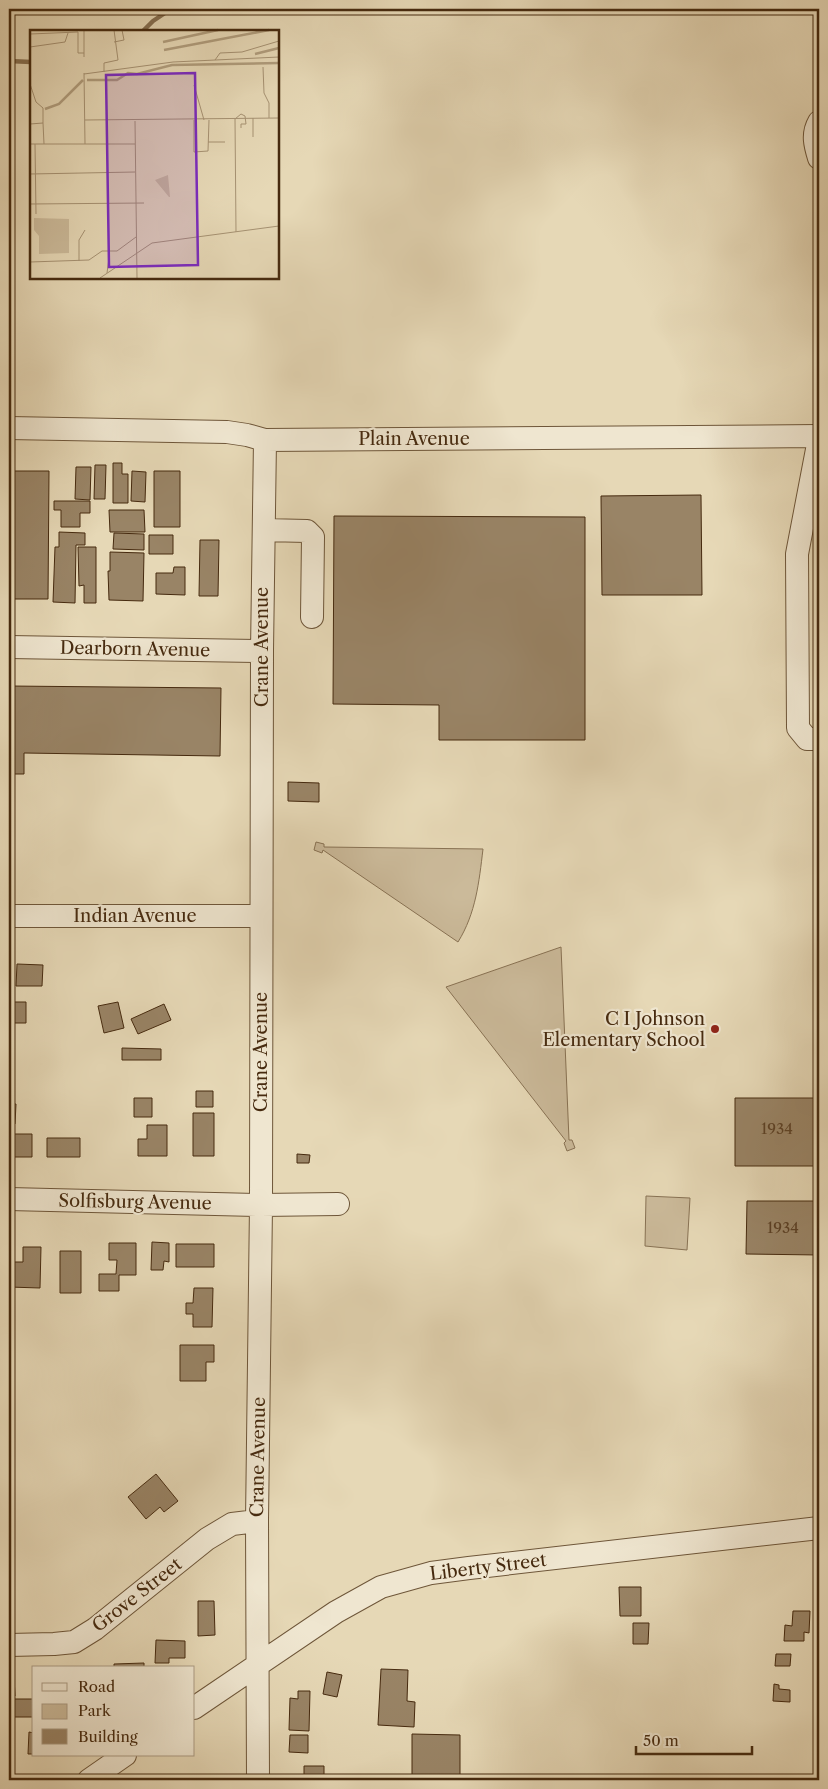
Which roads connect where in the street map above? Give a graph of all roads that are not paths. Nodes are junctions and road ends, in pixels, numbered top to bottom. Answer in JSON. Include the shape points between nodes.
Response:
{"nodes":[{"id":1,"x":819,"y":122,"type":"edge"},
{"id":2,"x":819,"y":158,"type":"edge"},
{"id":3,"x":9,"y":428,"type":"edge"},
{"id":4,"x":819,"y":437,"type":"edge"},
{"id":5,"x":265,"y":440,"type":"junction"},
{"id":6,"x":264,"y":530,"type":"junction"},
{"id":7,"x":312,"y":617,"type":"dead end"},
{"id":8,"x":9,"y":647,"type":"edge"},
{"id":9,"x":262,"y":651,"type":"junction"},
{"id":10,"x":819,"y":739,"type":"edge"},
{"id":11,"x":9,"y":916,"type":"edge"},
{"id":12,"x":262,"y":916,"type":"junction"},
{"id":13,"x":9,"y":1200,"type":"edge"},
{"id":14,"x":338,"y":1204,"type":"dead end"},
{"id":15,"x":261,"y":1205,"type":"junction"},
{"id":16,"x":257,"y":1521,"type":"junction"},
{"id":17,"x":819,"y":1528,"type":"edge"},
{"id":18,"x":9,"y":1645,"type":"edge"},
{"id":19,"x":258,"y":1664,"type":"junction"},
{"id":20,"x":195,"y":1707,"type":"edge"},
{"id":21,"x":124,"y":1756,"type":"edge"},
{"id":22,"x":89,"y":1780,"type":"edge"},
{"id":23,"x":258,"y":1780,"type":"edge"}],
"edges":[{"from":1,"to":2,"type":"street","via":[[814,138]]},
{"from":3,"to":5,"type":"street","name":"Plain Avenue","via":[[227,432]]},
{"from":4,"to":5,"type":"street","name":"Plain Avenue"},
{"from":4,"to":10,"type":"street","via":[[796,554],[798,728],[807,739]]},
{"from":5,"to":6,"type":"street","name":"Crane Avenue"},
{"from":6,"to":7,"type":"street","via":[[308,531],[313,537]]},
{"from":6,"to":9,"type":"street","name":"Crane Avenue"},
{"from":8,"to":9,"type":"street","name":"Dearborn Avenue"},
{"from":9,"to":12,"type":"street","name":"Crane Avenue"},
{"from":11,"to":12,"type":"street","name":"Indian Avenue"},
{"from":12,"to":15,"type":"street","name":"Crane Avenue"},
{"from":13,"to":15,"type":"street","name":"Solfisburg Avenue"},
{"from":14,"to":15,"type":"street","name":"Solfisburg Avenue"},
{"from":15,"to":16,"type":"street","name":"Crane Avenue"},
{"from":16,"to":18,"type":"street","name":"Grove Street","via":[[232,1524],[207,1539],[95,1629],[74,1642]]},
{"from":16,"to":19,"type":"street","name":"Crane Avenue"},
{"from":17,"to":19,"type":"street","name":"Liberty Street","via":[[469,1568],[406,1579],[358,1599]]},
{"from":19,"to":20,"type":"street","name":"Liberty Street"},
{"from":19,"to":23,"type":"street","name":"Crane Avenue"},
{"from":21,"to":22,"type":"street"}]}
